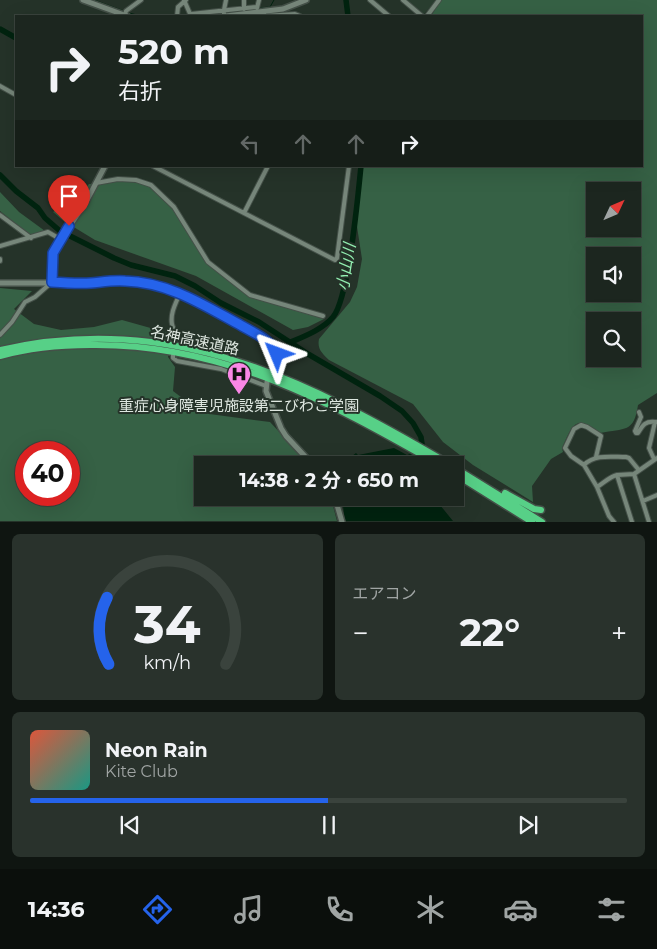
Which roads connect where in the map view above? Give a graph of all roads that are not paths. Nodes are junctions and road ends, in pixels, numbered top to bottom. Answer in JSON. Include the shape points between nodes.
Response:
{"nodes":[{"id":1,"x":83,"y":0,"type":"edge"},
{"id":2,"x":141,"y":0,"type":"edge"},
{"id":3,"x":185,"y":0,"type":"edge"},
{"id":4,"x":226,"y":0,"type":"edge"},
{"id":5,"x":244,"y":0,"type":"edge"},
{"id":6,"x":259,"y":0,"type":"edge"},
{"id":7,"x":306,"y":0,"type":"edge"},
{"id":8,"x":370,"y":0,"type":"edge"},
{"id":9,"x":403,"y":0,"type":"edge"},
{"id":10,"x":439,"y":0,"type":"edge"},
{"id":11,"x":244,"y":9,"type":"junction"},
{"id":12,"x":224,"y":10,"type":"junction"},
{"id":13,"x":259,"y":11,"type":"junction"},
{"id":14,"x":123,"y":15,"type":"edge"},
{"id":15,"x":126,"y":15,"type":"edge"},
{"id":16,"x":177,"y":15,"type":"edge"},
{"id":17,"x":191,"y":15,"type":"edge"},
{"id":18,"x":225,"y":15,"type":"edge"},
{"id":19,"x":232,"y":15,"type":"edge"},
{"id":20,"x":264,"y":15,"type":"edge"},
{"id":21,"x":280,"y":15,"type":"edge"},
{"id":22,"x":298,"y":15,"type":"edge"},
{"id":23,"x":388,"y":15,"type":"edge"},
{"id":24,"x":421,"y":15,"type":"edge"},
{"id":25,"x":428,"y":15,"type":"edge"},
{"id":26,"x":0,"y":86,"type":"edge"},
{"id":27,"x":15,"y":94,"type":"edge"},
{"id":28,"x":104,"y":167,"type":"edge"},
{"id":29,"x":155,"y":167,"type":"edge"},
{"id":30,"x":267,"y":167,"type":"edge"},
{"id":31,"x":349,"y":167,"type":"edge"},
{"id":32,"x":96,"y":183,"type":"junction"},
{"id":33,"x":244,"y":213,"type":"junction"},
{"id":34,"x":0,"y":215,"type":"edge"},
{"id":35,"x":31,"y":238,"type":"junction"},
{"id":36,"x":60,"y":239,"type":"junction"},
{"id":37,"x":0,"y":246,"type":"edge"},
{"id":38,"x":52,"y":282,"type":"junction"},
{"id":39,"x":0,"y":283,"type":"edge"},
{"id":40,"x":180,"y":293,"type":"junction"},
{"id":41,"x":323,"y":316,"type":"dead end"},
{"id":42,"x":0,"y":335,"type":"edge"},
{"id":43,"x":176,"y":339,"type":"dead end"},
{"id":44,"x":0,"y":350,"type":"edge"},
{"id":45,"x":173,"y":355,"type":"dead end"},
{"id":46,"x":0,"y":356,"type":"edge"},
{"id":47,"x":273,"y":370,"type":"dead end"},
{"id":48,"x":266,"y":384,"type":"joint"},
{"id":49,"x":639,"y":412,"type":"dead end"},
{"id":50,"x":656,"y":422,"type":"edge"},
{"id":51,"x":414,"y":447,"type":"junction"},
{"id":52,"x":424,"y":453,"type":"junction"},
{"id":53,"x":305,"y":456,"type":"edge"},
{"id":54,"x":427,"y":456,"type":"edge"},
{"id":55,"x":428,"y":456,"type":"edge"},
{"id":56,"x":431,"y":456,"type":"edge"},
{"id":57,"x":596,"y":457,"type":"junction"},
{"id":58,"x":656,"y":458,"type":"edge"},
{"id":59,"x":584,"y":465,"type":"junction"},
{"id":60,"x":638,"y":469,"type":"junction"},
{"id":61,"x":464,"y":472,"type":"edge"},
{"id":62,"x":464,"y":473,"type":"edge"},
{"id":63,"x":634,"y":474,"type":"junction"},
{"id":64,"x":617,"y":475,"type":"junction"},
{"id":65,"x":464,"y":480,"type":"edge"},
{"id":66,"x":597,"y":487,"type":"junction"},
{"id":67,"x":657,"y":495,"type":"edge"},
{"id":68,"x":643,"y":501,"type":"junction"},
{"id":69,"x":337,"y":506,"type":"edge"},
{"id":70,"x":541,"y":510,"type":"dead end"},
{"id":71,"x":342,"y":522,"type":"edge"},
{"id":72,"x":532,"y":522,"type":"edge"},
{"id":73,"x":542,"y":522,"type":"edge"},
{"id":74,"x":614,"y":522,"type":"edge"},
{"id":75,"x":632,"y":522,"type":"edge"},
{"id":76,"x":649,"y":522,"type":"edge"}],
"edges":[{"from":1,"to":14,"type":"street"},
{"from":2,"to":15,"type":"street","via":[[126,11]]},
{"from":3,"to":16,"type":"street","via":[[178,7]]},
{"from":3,"to":17,"type":"street"},
{"from":4,"to":12,"type":"street"},
{"from":5,"to":11,"type":"street"},
{"from":6,"to":13,"type":"street"},
{"from":7,"to":13,"type":"street","via":[[293,7]]},
{"from":8,"to":23,"type":"street"},
{"from":9,"to":24,"type":"street"},
{"from":10,"to":25,"type":"street"},
{"from":11,"to":12,"type":"street"},
{"from":11,"to":13,"type":"street"},
{"from":12,"to":17,"type":"street"},
{"from":12,"to":18,"type":"street"},
{"from":13,"to":19,"type":"street"},
{"from":13,"to":20,"type":"street"},
{"from":21,"to":22,"type":"street"},
{"from":26,"to":27,"type":"street"},
{"from":28,"to":32,"type":"street"},
{"from":29,"to":33,"type":"street"},
{"from":30,"to":33,"type":"street"},
{"from":31,"to":33,"type":"street","via":[[335,260]]},
{"from":32,"to":36,"type":"street"},
{"from":32,"to":41,"type":"street","via":[[118,178],[151,185],[174,207],[208,262],[250,295]]},
{"from":34,"to":35,"type":"street"},
{"from":35,"to":36,"type":"street","via":[[48,232]]},
{"from":35,"to":37,"type":"street"},
{"from":36,"to":38,"type":"street","via":[[52,257]]},
{"from":38,"to":39,"type":"street"},
{"from":38,"to":40,"type":"street","via":[[136,281]]},
{"from":38,"to":42,"type":"street","via":[[25,302]]},
{"from":40,"to":43,"type":"street","via":[[172,316]]},
{"from":40,"to":47,"type":"street","via":[[273,345],[278,358]]},
{"from":44,"to":51,"type":"highway","name":"名神高速道路","via":[[50,342],[103,339],[146,341],[195,349],[246,364],[304,387],[339,403]]},
{"from":45,"to":48,"type":"street","via":[[177,361],[221,369]]},
{"from":46,"to":51,"type":"highway","name":"名神高速道路","via":[[51,347],[103,345],[146,347],[194,355],[285,385]]},
{"from":48,"to":53,"type":"street","via":[[281,428]]},
{"from":49,"to":50,"type":"street","via":[[641,417],[636,433],[643,424]]},
{"from":50,"to":58,"type":"street","via":[[649,448]]},
{"from":51,"to":52,"type":"highway","name":"名神高速道路"},
{"from":52,"to":54,"type":"highway"},
{"from":52,"to":55,"type":"highway","name":"名神高速道路"},
{"from":52,"to":56,"type":"highway","name":"名神高速道路"},
{"from":57,"to":59,"type":"street"},
{"from":57,"to":59,"type":"street","via":[[601,436],[587,426],[574,429],[566,448]]},
{"from":57,"to":60,"type":"street","via":[[630,458]]},
{"from":58,"to":60,"type":"street"},
{"from":59,"to":66,"type":"street"},
{"from":60,"to":63,"type":"street"},
{"from":61,"to":70,"type":"highway"},
{"from":62,"to":73,"type":"highway"},
{"from":63,"to":64,"type":"street"},
{"from":63,"to":68,"type":"street"},
{"from":64,"to":66,"type":"street"},
{"from":64,"to":75,"type":"street"},
{"from":65,"to":72,"type":"highway"},
{"from":66,"to":74,"type":"street"},
{"from":67,"to":68,"type":"street"},
{"from":68,"to":76,"type":"street"},
{"from":69,"to":71,"type":"street"}]}
